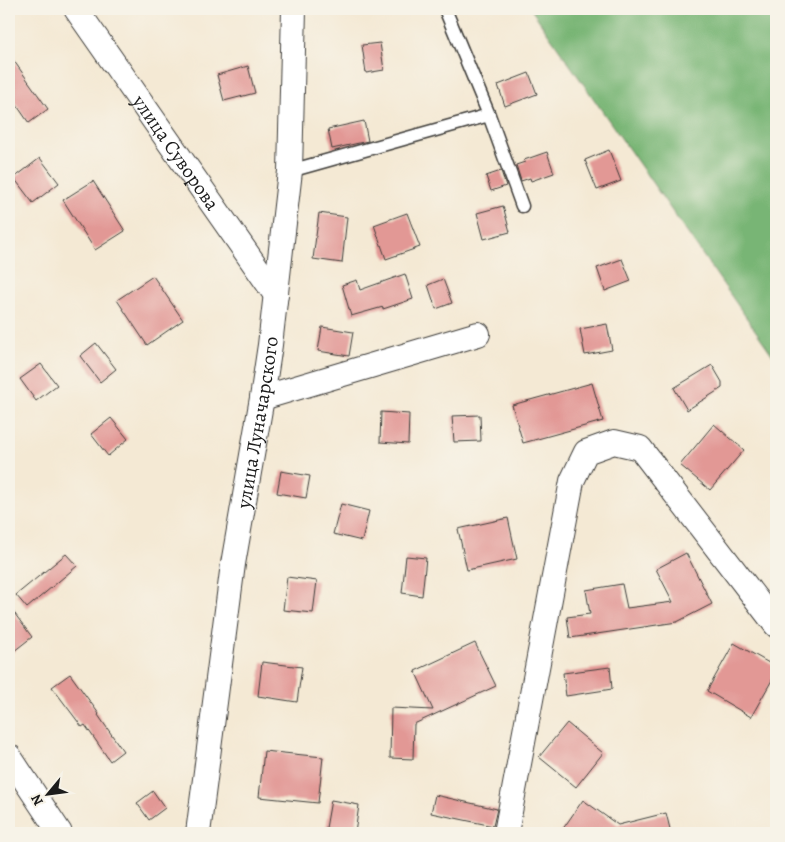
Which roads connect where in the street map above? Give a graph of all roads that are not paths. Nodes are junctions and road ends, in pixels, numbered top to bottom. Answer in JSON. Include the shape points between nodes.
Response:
{"nodes":[{"id":1,"x":76,"y":9,"type":"edge"},
{"id":2,"x":294,"y":9,"type":"edge"},
{"id":3,"x":445,"y":9,"type":"edge"},
{"id":4,"x":489,"y":115,"type":"junction"},
{"id":5,"x":290,"y":171,"type":"junction"},
{"id":6,"x":522,"y":206,"type":"dead end"},
{"id":7,"x":276,"y":295,"type":"junction"},
{"id":8,"x":478,"y":334,"type":"dead end"},
{"id":9,"x":262,"y":398,"type":"junction"},
{"id":10,"x":776,"y":625,"type":"edge"},
{"id":11,"x":9,"y":756,"type":"edge"},
{"id":12,"x":60,"y":833,"type":"edge"},
{"id":13,"x":198,"y":833,"type":"edge"},
{"id":14,"x":506,"y":833,"type":"edge"}],
"edges":[{"from":1,"to":7,"type":"street","name":"улица Суворова"},
{"from":2,"to":5,"type":"street","name":"улица Луначарского"},
{"from":3,"to":4,"type":"lane"},
{"from":4,"to":5,"type":"lane"},
{"from":4,"to":6,"type":"lane"},
{"from":5,"to":7,"type":"street","name":"улица Луначарского"},
{"from":7,"to":9,"type":"street","name":"улица Луначарского"},
{"from":8,"to":9,"type":"street"},
{"from":9,"to":13,"type":"street","name":"улица Луначарского","via":[[233,564]]},
{"from":10,"to":14,"type":"street","via":[[640,448],[614,442],[586,452],[572,481]]},
{"from":11,"to":12,"type":"street"}]}
